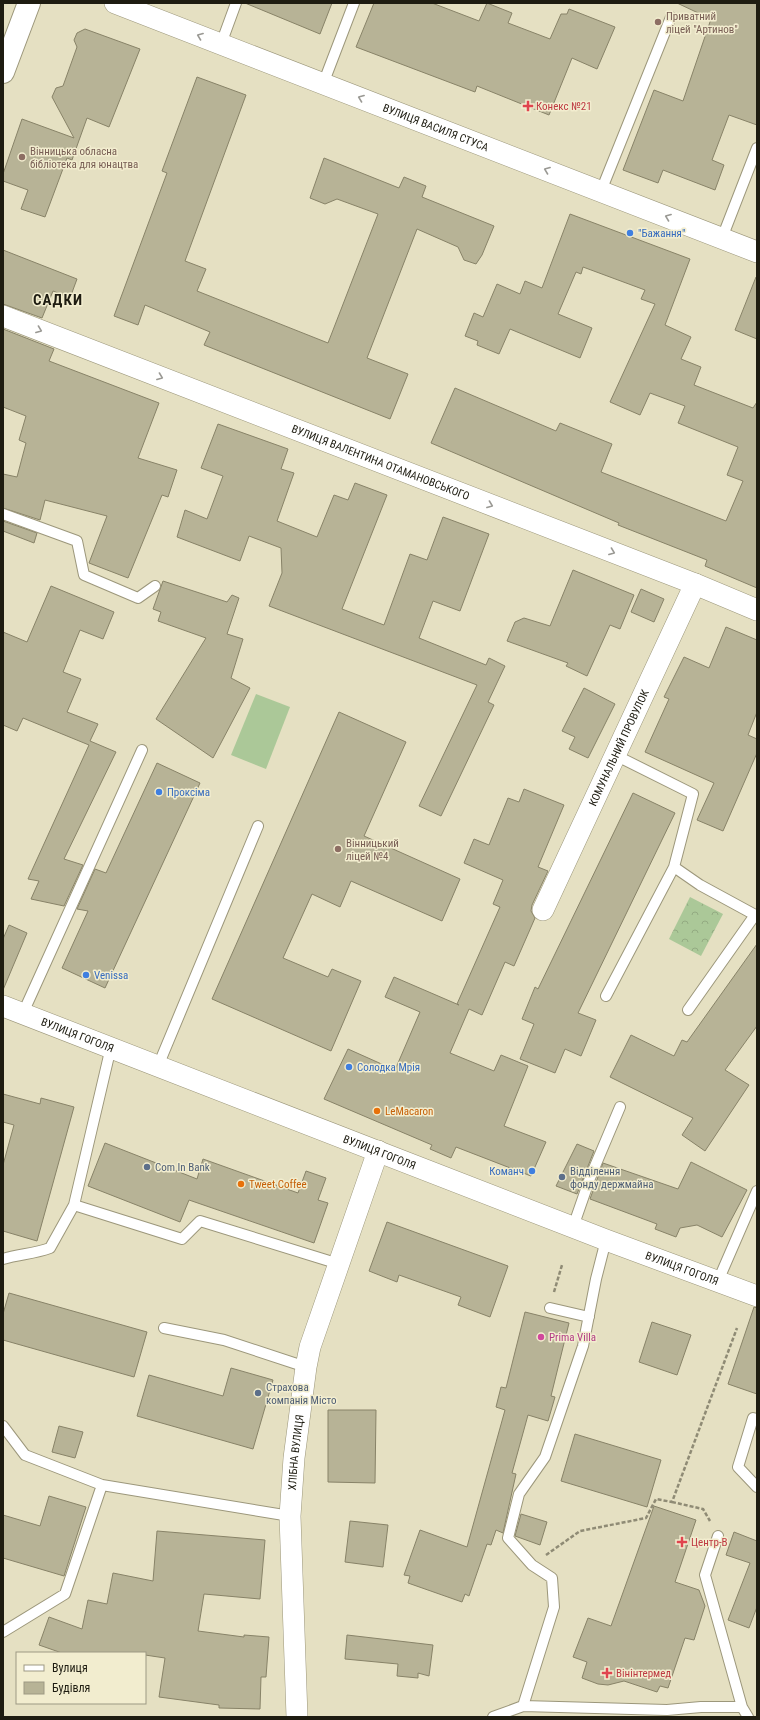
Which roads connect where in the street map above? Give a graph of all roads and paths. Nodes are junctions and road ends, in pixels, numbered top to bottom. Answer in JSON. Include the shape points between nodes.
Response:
{"nodes":[{"id":1,"x":28,"y":3,"type":"edge"},
{"id":2,"x":114,"y":3,"type":"edge"},
{"id":3,"x":236,"y":3,"type":"edge"},
{"id":4,"x":354,"y":3,"type":"edge"},
{"id":5,"x":671,"y":18,"type":"dead end"},
{"id":6,"x":221,"y":44,"type":"junction"},
{"id":7,"x":3,"y":72,"type":"edge"},
{"id":8,"x":323,"y":84,"type":"junction"},
{"id":9,"x":757,"y":148,"type":"edge"},
{"id":10,"x":601,"y":191,"type":"junction"},
{"id":11,"x":722,"y":238,"type":"junction"},
{"id":12,"x":757,"y":252,"type":"edge"},
{"id":13,"x":3,"y":316,"type":"edge"},
{"id":14,"x":3,"y":514,"type":"edge"},
{"id":15,"x":694,"y":584,"type":"junction"},
{"id":16,"x":156,"y":586,"type":"dead end"},
{"id":17,"x":757,"y":610,"type":"edge"},
{"id":18,"x":142,"y":750,"type":"dead end"},
{"id":19,"x":615,"y":755,"type":"junction"},
{"id":20,"x":258,"y":826,"type":"dead end"},
{"id":21,"x":674,"y":868,"type":"junction"},
{"id":22,"x":543,"y":910,"type":"dead end"},
{"id":23,"x":756,"y":916,"type":"edge"},
{"id":24,"x":606,"y":996,"type":"dead end"},
{"id":25,"x":3,"y":1006,"type":"edge"},
{"id":26,"x":688,"y":1010,"type":"dead end"},
{"id":27,"x":23,"y":1013,"type":"junction"},
{"id":28,"x":111,"y":1046,"type":"junction"},
{"id":29,"x":158,"y":1066,"type":"junction"},
{"id":30,"x":620,"y":1107,"type":"dead end"},
{"id":31,"x":378,"y":1151,"type":"junction"},
{"id":32,"x":757,"y":1191,"type":"edge"},
{"id":33,"x":74,"y":1205,"type":"junction"},
{"id":34,"x":573,"y":1227,"type":"junction"},
{"id":35,"x":606,"y":1240,"type":"junction"},
{"id":36,"x":3,"y":1259,"type":"edge"},
{"id":37,"x":339,"y":1264,"type":"junction"},
{"id":38,"x":562,"y":1265,"type":"dead end"},
{"id":39,"x":718,"y":1280,"type":"junction"},
{"id":40,"x":557,"y":1283,"type":"dead end"},
{"id":41,"x":757,"y":1296,"type":"edge"},
{"id":42,"x":550,"y":1308,"type":"dead end"},
{"id":43,"x":588,"y":1317,"type":"junction"},
{"id":44,"x":164,"y":1328,"type":"dead end"},
{"id":45,"x":736,"y":1328,"type":"dead end"},
{"id":46,"x":306,"y":1367,"type":"junction"},
{"id":47,"x":757,"y":1419,"type":"edge"},
{"id":48,"x":3,"y":1426,"type":"edge"},
{"id":49,"x":102,"y":1485,"type":"junction"},
{"id":50,"x":757,"y":1487,"type":"edge"},
{"id":51,"x":672,"y":1502,"type":"junction"},
{"id":52,"x":290,"y":1516,"type":"junction"},
{"id":53,"x":718,"y":1536,"type":"joint"},
{"id":54,"x":532,"y":1564,"type":"junction"},
{"id":55,"x":3,"y":1632,"type":"edge"},
{"id":56,"x":523,"y":1706,"type":"junction"},
{"id":57,"x":742,"y":1707,"type":"junction"},
{"id":58,"x":297,"y":1717,"type":"edge"},
{"id":59,"x":493,"y":1717,"type":"edge"},
{"id":60,"x":748,"y":1717,"type":"edge"}],
"edges":[{"from":1,"to":7,"type":"street"},
{"from":6,"to":2,"type":"street","name":"ВУЛИЦЯ ВАСИЛЯ СТУСА","one_way":true},
{"from":3,"to":6,"type":"lane"},
{"from":4,"to":8,"type":"lane"},
{"from":5,"to":10,"type":"lane"},
{"from":6,"to":8,"type":"street","name":"ВУЛИЦЯ ВАСИЛЯ СТУСА"},
{"from":10,"to":8,"type":"street","name":"ВУЛИЦЯ ВАСИЛЯ СТУСА","one_way":true},
{"from":9,"to":11,"type":"lane"},
{"from":11,"to":10,"type":"street","name":"ВУЛИЦЯ ВАСИЛЯ СТУСА","one_way":true},
{"from":11,"to":12,"type":"street","name":"ВУЛИЦЯ ВАСИЛЯ СТУСА"},
{"from":13,"to":15,"type":"street","name":"ВУЛИЦЯ ВАЛЕНТИНА ОТАМАНОВСЬКОГО","one_way":true},
{"from":14,"to":16,"type":"lane","via":[[77,541],[84,575],[138,598]]},
{"from":15,"to":17,"type":"street","name":"ВУЛИЦЯ ВАЛЕНТИНА ОТАМАНОВСЬКОГО"},
{"from":15,"to":19,"type":"street","name":"КОМУНАЛЬНИЙ ПРОВУЛОК"},
{"from":18,"to":27,"type":"lane"},
{"from":19,"to":21,"type":"lane","via":[[693,794]]},
{"from":19,"to":22,"type":"street","name":"КОМУНАЛЬНИЙ ПРОВУЛОК"},
{"from":20,"to":29,"type":"lane"},
{"from":21,"to":23,"type":"lane"},
{"from":21,"to":24,"type":"lane"},
{"from":23,"to":26,"type":"lane"},
{"from":25,"to":27,"type":"street","name":"ВУЛИЦЯ ГОГОЛЯ"},
{"from":27,"to":28,"type":"street","name":"ВУЛИЦЯ ГОГОЛЯ"},
{"from":28,"to":29,"type":"street","name":"ВУЛИЦЯ ГОГОЛЯ"},
{"from":28,"to":33,"type":"lane"},
{"from":29,"to":31,"type":"street","name":"ВУЛИЦЯ ГОГОЛЯ"},
{"from":30,"to":34,"type":"lane","via":[[590,1178]]},
{"from":31,"to":34,"type":"street","name":"ВУЛИЦЯ ГОГОЛЯ"},
{"from":31,"to":37,"type":"street","name":"ХЛІБНА ВУЛИЦЯ"},
{"from":32,"to":39,"type":"lane"},
{"from":33,"to":36,"type":"lane","via":[[50,1248]]},
{"from":33,"to":37,"type":"lane","via":[[182,1240],[200,1221]]},
{"from":34,"to":35,"type":"street","name":"ВУЛИЦЯ ГОГОЛЯ"},
{"from":35,"to":39,"type":"street","name":"ВУЛИЦЯ ГОГОЛЯ"},
{"from":35,"to":43,"type":"lane"},
{"from":37,"to":46,"type":"street","name":"ХЛІБНА ВУЛИЦЯ","via":[[310,1347]]},
{"from":38,"to":40,"type":"path"},
{"from":39,"to":41,"type":"street","name":"ВУЛИЦЯ ГОГОЛЯ"},
{"from":42,"to":43,"type":"lane"},
{"from":43,"to":54,"type":"lane","via":[[583,1346],[545,1457],[519,1494],[508,1538]]},
{"from":44,"to":46,"type":"lane","via":[[224,1340]]},
{"from":45,"to":51,"type":"path"},
{"from":46,"to":52,"type":"street","name":"ХЛІБНА ВУЛИЦЯ","via":[[294,1458]]},
{"from":47,"to":50,"type":"lane","via":[[753,1418],[738,1467]]},
{"from":48,"to":49,"type":"lane","via":[[24,1455]]},
{"from":49,"to":52,"type":"lane"},
{"from":49,"to":55,"type":"lane","via":[[65,1594]]},
{"from":51,"to":53,"type":"path","via":[[703,1509]]},
{"from":51,"to":54,"type":"path","via":[[656,1498],[646,1518],[580,1531]]},
{"from":52,"to":58,"type":"street","name":"ХЛІБНА ВУЛИЦЯ"},
{"from":53,"to":57,"type":"lane","via":[[705,1575]]},
{"from":54,"to":56,"type":"lane","via":[[552,1578],[554,1607]]},
{"from":56,"to":57,"type":"lane","via":[[667,1710]]},
{"from":56,"to":59,"type":"lane"},
{"from":57,"to":60,"type":"lane"}]}
